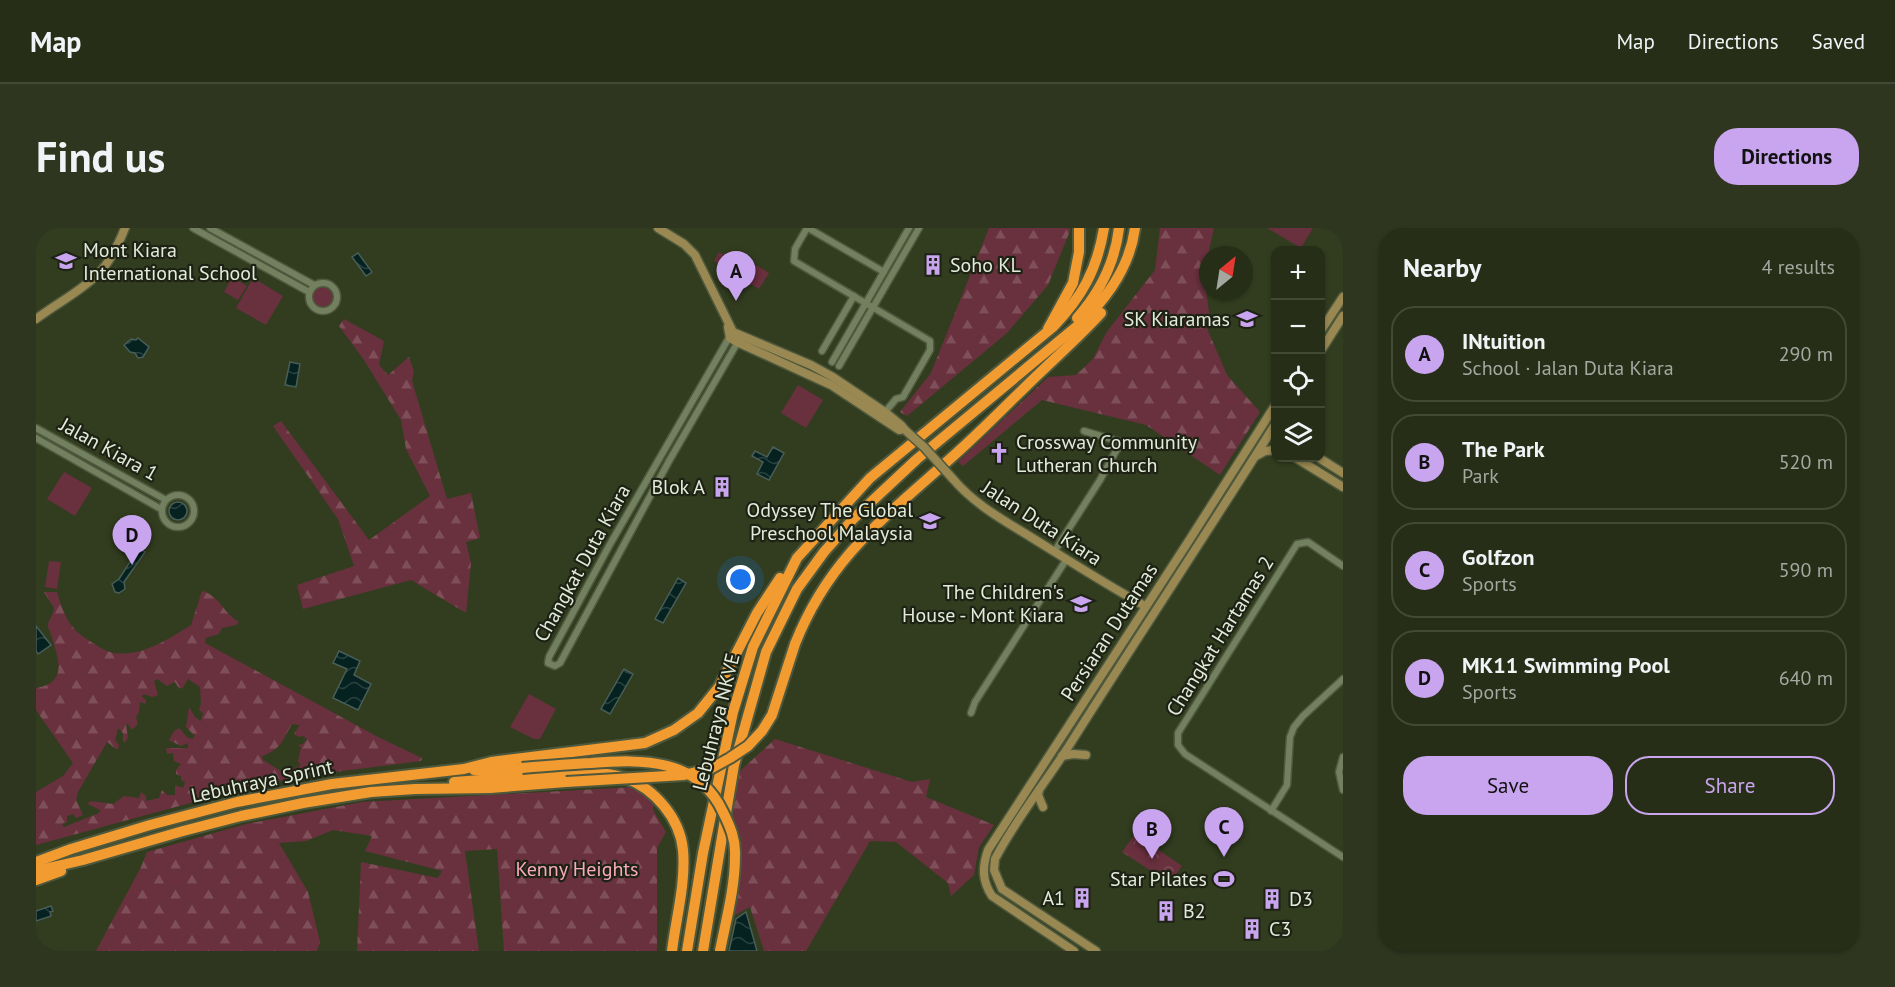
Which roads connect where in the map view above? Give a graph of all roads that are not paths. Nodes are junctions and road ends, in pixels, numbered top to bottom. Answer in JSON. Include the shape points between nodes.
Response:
{"nodes":[{"id":1,"x":125,"y":228,"type":"edge"},
{"id":2,"x":193,"y":228,"type":"edge"},
{"id":3,"x":210,"y":228,"type":"edge"},
{"id":4,"x":658,"y":228,"type":"edge"},
{"id":5,"x":807,"y":228,"type":"edge"},
{"id":6,"x":909,"y":228,"type":"edge"},
{"id":7,"x":919,"y":228,"type":"edge"},
{"id":8,"x":1079,"y":228,"type":"edge"},
{"id":9,"x":1104,"y":228,"type":"edge"},
{"id":10,"x":1119,"y":228,"type":"edge"},
{"id":11,"x":1136,"y":230,"type":"edge"},
{"id":12,"x":884,"y":272,"type":"junction"},
{"id":13,"x":314,"y":285,"type":"junction"},
{"id":14,"x":309,"y":292,"type":"junction"},
{"id":15,"x":1108,"y":294,"type":"junction"},
{"id":16,"x":854,"y":296,"type":"junction"},
{"id":17,"x":1343,"y":297,"type":"edge"},
{"id":18,"x":866,"y":303,"type":"junction"},
{"id":19,"x":873,"y":308,"type":"junction"},
{"id":20,"x":1343,"y":316,"type":"edge"},
{"id":21,"x":36,"y":319,"type":"edge"},
{"id":22,"x":1325,"y":325,"type":"edge"},
{"id":23,"x":1046,"y":333,"type":"junction"},
{"id":24,"x":734,"y":335,"type":"junction"},
{"id":25,"x":1058,"y":341,"type":"junction"},
{"id":26,"x":1325,"y":345,"type":"edge"},
{"id":27,"x":822,"y":351,"type":"dead end"},
{"id":28,"x":832,"y":362,"type":"dead end"},
{"id":29,"x":839,"y":366,"type":"dead end"},
{"id":30,"x":828,"y":379,"type":"junction"},
{"id":31,"x":1273,"y":408,"type":"edge"},
{"id":32,"x":885,"y":412,"type":"junction"},
{"id":33,"x":1264,"y":423,"type":"junction"},
{"id":34,"x":1271,"y":426,"type":"edge"},
{"id":35,"x":36,"y":428,"type":"edge"},
{"id":36,"x":905,"y":430,"type":"junction"},
{"id":37,"x":1084,"y":431,"type":"dead end"},
{"id":38,"x":1271,"y":431,"type":"edge"},
{"id":39,"x":1257,"y":433,"type":"junction"},
{"id":40,"x":36,"y":438,"type":"edge"},
{"id":41,"x":1266,"y":438,"type":"junction"},
{"id":42,"x":1271,"y":441,"type":"edge"},
{"id":43,"x":1271,"y":450,"type":"edge"},
{"id":44,"x":1254,"y":457,"type":"junction"},
{"id":45,"x":1302,"y":462,"type":"edge"},
{"id":46,"x":1325,"y":462,"type":"edge"},
{"id":47,"x":1343,"y":473,"type":"edge"},
{"id":48,"x":1343,"y":487,"type":"edge"},
{"id":49,"x":166,"y":500,"type":"junction"},
{"id":50,"x":161,"y":509,"type":"junction"},
{"id":51,"x":1055,"y":550,"type":"junction"},
{"id":52,"x":797,"y":558,"type":"junction"},
{"id":53,"x":1066,"y":560,"type":"junction"},
{"id":54,"x":1343,"y":566,"type":"edge"},
{"id":55,"x":1161,"y":602,"type":"junction"},
{"id":56,"x":1145,"y":606,"type":"junction"},
{"id":57,"x":1149,"y":622,"type":"junction"},
{"id":58,"x":1343,"y":679,"type":"edge"},
{"id":59,"x":971,"y":713,"type":"dead end"},
{"id":60,"x":1086,"y":755,"type":"dead end"},
{"id":61,"x":1062,"y":756,"type":"junction"},
{"id":62,"x":1343,"y":757,"type":"edge"},
{"id":63,"x":464,"y":769,"type":"junction"},
{"id":64,"x":415,"y":789,"type":"junction"},
{"id":65,"x":1039,"y":789,"type":"junction"},
{"id":66,"x":1343,"y":790,"type":"edge"},
{"id":67,"x":1042,"y":807,"type":"dead end"},
{"id":68,"x":1271,"y":811,"type":"junction"},
{"id":69,"x":70,"y":849,"type":"junction"},
{"id":70,"x":36,"y":854,"type":"edge"},
{"id":71,"x":1343,"y":857,"type":"edge"},
{"id":72,"x":83,"y":860,"type":"junction"},
{"id":73,"x":36,"y":862,"type":"edge"},
{"id":74,"x":36,"y":871,"type":"edge"},
{"id":75,"x":36,"y":880,"type":"edge"},
{"id":76,"x":672,"y":951,"type":"edge"},
{"id":77,"x":687,"y":951,"type":"edge"},
{"id":78,"x":703,"y":951,"type":"edge"},
{"id":79,"x":720,"y":951,"type":"edge"},
{"id":80,"x":1074,"y":951,"type":"edge"},
{"id":81,"x":1096,"y":951,"type":"edge"}],
"edges":[{"from":1,"to":21,"type":"street","via":[[101,271]]},
{"from":2,"to":14,"type":"street"},
{"from":3,"to":13,"type":"street"},
{"from":4,"to":24,"type":"street","via":[[695,255]]},
{"from":5,"to":12,"type":"street"},
{"from":5,"to":16,"type":"street","via":[[795,249],[794,261]]},
{"from":6,"to":12,"type":"street"},
{"from":7,"to":19,"type":"street"},
{"from":8,"to":23,"type":"highway","via":[[1073,283]]},
{"from":9,"to":23,"type":"highway","name":"Lebuhraya NKVE","via":[[1101,250],[1082,293]]},
{"from":10,"to":25,"type":"highway","via":[[1106,277],[1093,300]]},
{"from":11,"to":15,"type":"highway","via":[[1123,270]]},
{"from":12,"to":18,"type":"street"},
{"from":13,"to":14,"type":"street"},
{"from":13,"to":14,"type":"street","via":[[324,283],[333,287],[338,296],[336,304],[328,311],[319,311],[311,304]]},
{"from":15,"to":25,"type":"highway"},
{"from":15,"to":64,"type":"highway","bridge":true,"via":[[1103,310],[1086,330],[851,549],[816,597],[795,644],[772,715],[748,747],[712,768],[684,775]]},
{"from":16,"to":18,"type":"street"},
{"from":16,"to":27,"type":"street"},
{"from":17,"to":22,"type":"street"},
{"from":18,"to":19,"type":"street"},
{"from":18,"to":28,"type":"street"},
{"from":19,"to":29,"type":"street"},
{"from":19,"to":32,"type":"street","via":[[930,341],[930,350],[903,397]]},
{"from":20,"to":26,"type":"street"},
{"from":23,"to":52,"type":"highway","name":"Lebuhraya NKVE","via":[[870,478]]},
{"from":24,"to":24,"type":"street","name":"Changkat Duta Kiara","via":[[560,663],[550,665],[549,657],[609,546]]},
{"from":24,"to":30,"type":"street","name":"Jalan Duta Kiara","via":[[811,365]]},
{"from":25,"to":78,"type":"highway","name":"Lebuhraya NKVE","via":[[917,459],[854,519],[797,589],[766,652],[734,765]]},
{"from":30,"to":32,"type":"street","name":"Jalan Duta Kiara"},
{"from":30,"to":36,"type":"street","name":"Jalan Duta Kiara","via":[[899,430]]},
{"from":31,"to":33,"type":"street","name":"Persiaran Dutamas"},
{"from":32,"to":36,"type":"street","name":"Jalan Duta Kiara"},
{"from":33,"to":34,"type":"street"},
{"from":33,"to":39,"type":"street","name":"Persiaran Dutamas"},
{"from":35,"to":49,"type":"street","name":"Jalan Kiara 1"},
{"from":36,"to":51,"type":"street","name":"Jalan Duta Kiara","bridge":true,"via":[[969,497]]},
{"from":37,"to":51,"type":"street","via":[[1121,442]]},
{"from":38,"to":41,"type":"street","name":"Persiaran Dutamas"},
{"from":39,"to":41,"type":"street"},
{"from":39,"to":56,"type":"street","name":"Persiaran Dutamas"},
{"from":40,"to":50,"type":"street","name":"Jalan Kiara 1"},
{"from":41,"to":42,"type":"street"},
{"from":41,"to":44,"type":"street","name":"Persiaran Dutamas"},
{"from":43,"to":44,"type":"street"},
{"from":44,"to":55,"type":"street","name":"Persiaran Dutamas"},
{"from":45,"to":48,"type":"street"},
{"from":46,"to":47,"type":"street"},
{"from":49,"to":50,"type":"street"},
{"from":49,"to":50,"type":"street","via":[[175,495],[185,496],[194,510],[191,520],[182,527],[171,526],[163,519]]},
{"from":51,"to":53,"type":"street","name":"Jalan Duta Kiara"},
{"from":52,"to":63,"type":"highway","via":[[757,613],[719,687],[698,713],[674,730],[645,743],[491,762]]},
{"from":52,"to":77,"type":"highway","name":"Lebuhraya NKVE","via":[[753,647],[733,712]]},
{"from":53,"to":56,"type":"street","name":"Jalan Duta Kiara"},
{"from":53,"to":59,"type":"street"},
{"from":54,"to":68,"type":"street","name":"Changkat Hartamas 2","via":[[1308,542],[1297,544],[1178,732],[1178,746],[1185,754]]},
{"from":55,"to":56,"type":"street"},
{"from":55,"to":57,"type":"street","name":"Persiaran Dutamas"},
{"from":56,"to":57,"type":"street"},
{"from":56,"to":80,"type":"street","name":"Persiaran Dutamas","via":[[988,850],[983,864],[992,896]]},
{"from":57,"to":61,"type":"street","name":"Persiaran Dutamas"},
{"from":58,"to":68,"type":"street","via":[[1294,728],[1287,785]]},
{"from":60,"to":61,"type":"street"},
{"from":61,"to":65,"type":"street","name":"Persiaran Dutamas"},
{"from":62,"to":66,"type":"street"},
{"from":63,"to":69,"type":"highway","name":"Lebuhraya Sprint","via":[[332,784],[237,802]]},
{"from":63,"to":79,"type":"highway","bridge":true,"via":[[488,771],[622,760],[664,764],[695,778],[721,806],[736,853]]},
{"from":64,"to":72,"type":"highway","name":"Lebuhraya Sprint","via":[[371,792],[241,816]]},
{"from":64,"to":76,"type":"highway","via":[[588,772],[625,778],[640,785],[665,806],[683,848],[684,871]]},
{"from":65,"to":67,"type":"street"},
{"from":65,"to":81,"type":"street","name":"Persiaran Dutamas","via":[[995,859],[996,879],[1002,889]]},
{"from":68,"to":71,"type":"street","name":"Changkat Hartamas 2"},
{"from":69,"to":70,"type":"highway"},
{"from":69,"to":73,"type":"highway"},
{"from":72,"to":74,"type":"highway"},
{"from":72,"to":75,"type":"highway"}]}
